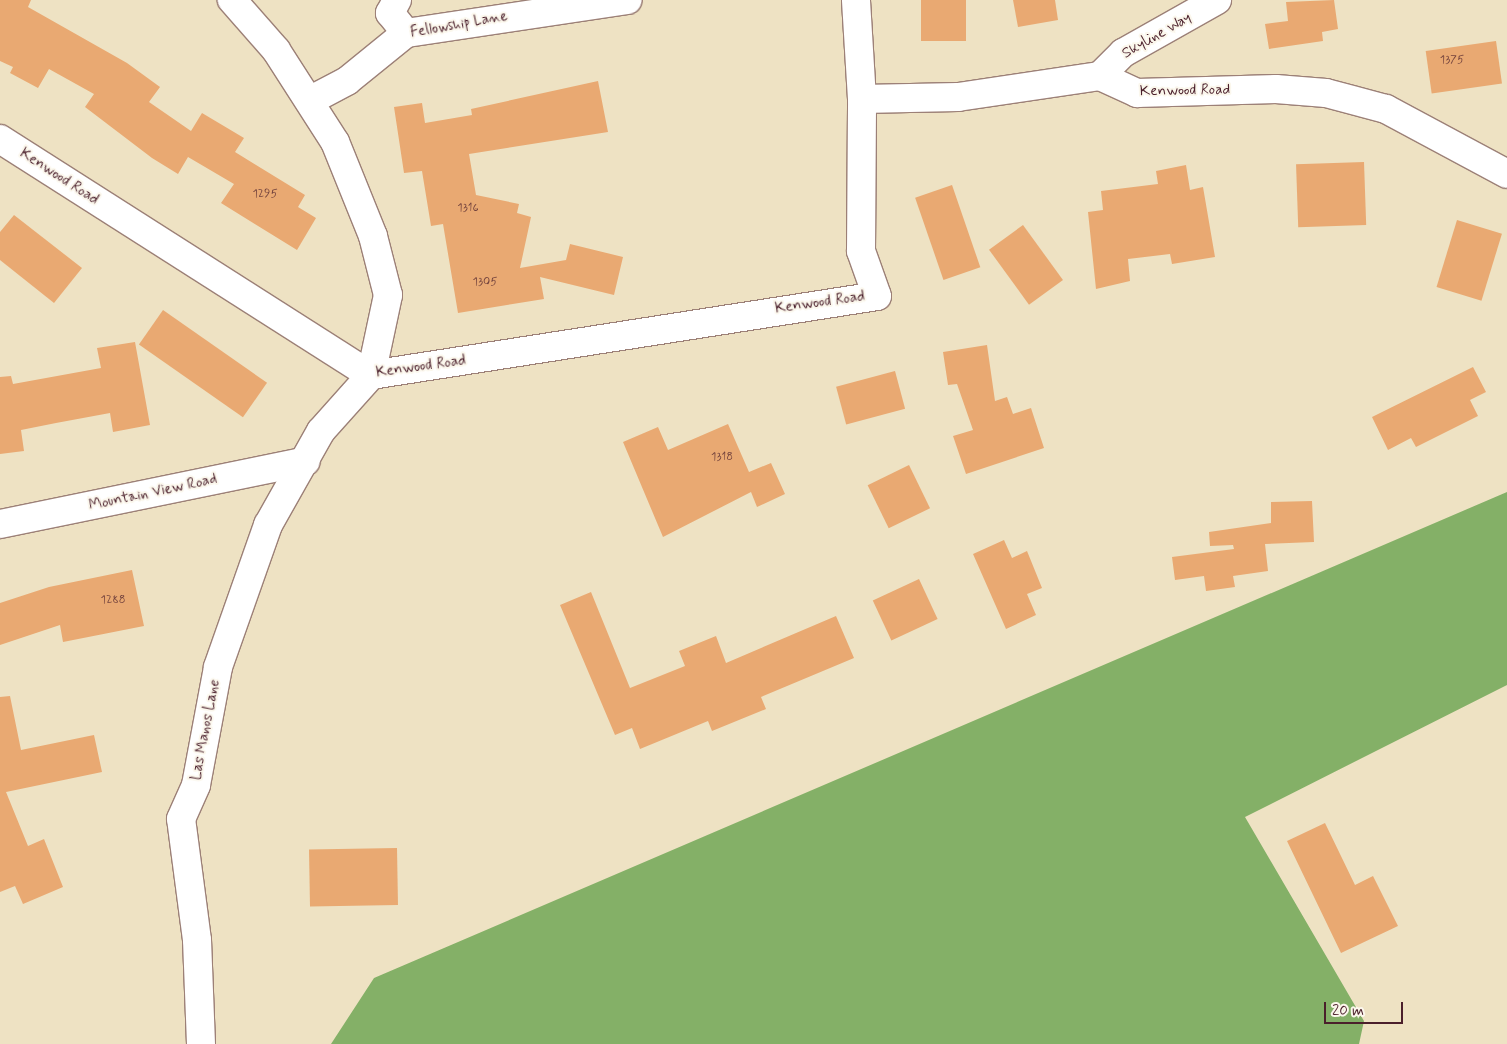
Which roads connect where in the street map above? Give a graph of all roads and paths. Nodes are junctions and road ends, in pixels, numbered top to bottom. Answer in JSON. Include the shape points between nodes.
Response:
{"nodes":[{"id":1,"x":232,"y":0,"type":"edge"},
{"id":2,"x":397,"y":0,"type":"edge"},
{"id":3,"x":628,"y":0,"type":"edge"},
{"id":4,"x":856,"y":0,"type":"edge"},
{"id":5,"x":1216,"y":0,"type":"edge"},
{"id":6,"x":406,"y":34,"type":"junction"},
{"id":7,"x":1100,"y":76,"type":"junction"},
{"id":8,"x":862,"y":99,"type":"junction"},
{"id":9,"x":311,"y":100,"type":"junction"},
{"id":10,"x":0,"y":139,"type":"edge"},
{"id":11,"x":1507,"y":174,"type":"edge"},
{"id":12,"x":371,"y":376,"type":"junction"},
{"id":13,"x":306,"y":462,"type":"junction"},
{"id":14,"x":0,"y":524,"type":"edge"},
{"id":15,"x":201,"y":1044,"type":"edge"}],
"edges":[{"from":1,"to":9,"type":"street","via":[[276,50]]},
{"from":2,"to":6,"type":"street","via":[[390,13]]},
{"from":3,"to":6,"type":"street","name":"Fellowship Lane"},
{"from":4,"to":8,"type":"street"},
{"from":5,"to":7,"type":"street","name":"Skyline Way","via":[[1123,53]]},
{"from":6,"to":9,"type":"street","name":"Fellowship Lane","via":[[347,81]]},
{"from":7,"to":8,"type":"street","via":[[958,97]]},
{"from":7,"to":11,"type":"street","name":"Kenwood Road","via":[[1137,93],[1276,89],[1326,93],[1386,109]]},
{"from":8,"to":12,"type":"street","name":"Kenwood Road","via":[[861,251],[877,296]]},
{"from":9,"to":12,"type":"street","via":[[352,178],[388,295]]},
{"from":10,"to":12,"type":"street","name":"Kenwood Road"},
{"from":12,"to":13,"type":"street","name":"Las Manos Lane","via":[[321,431]]},
{"from":13,"to":14,"type":"street","name":"Mountain View Road"},
{"from":13,"to":15,"type":"street","name":"Las Manos Lane","via":[[268,525],[244,583],[218,667],[196,785],[180,819],[196,940]]}]}
